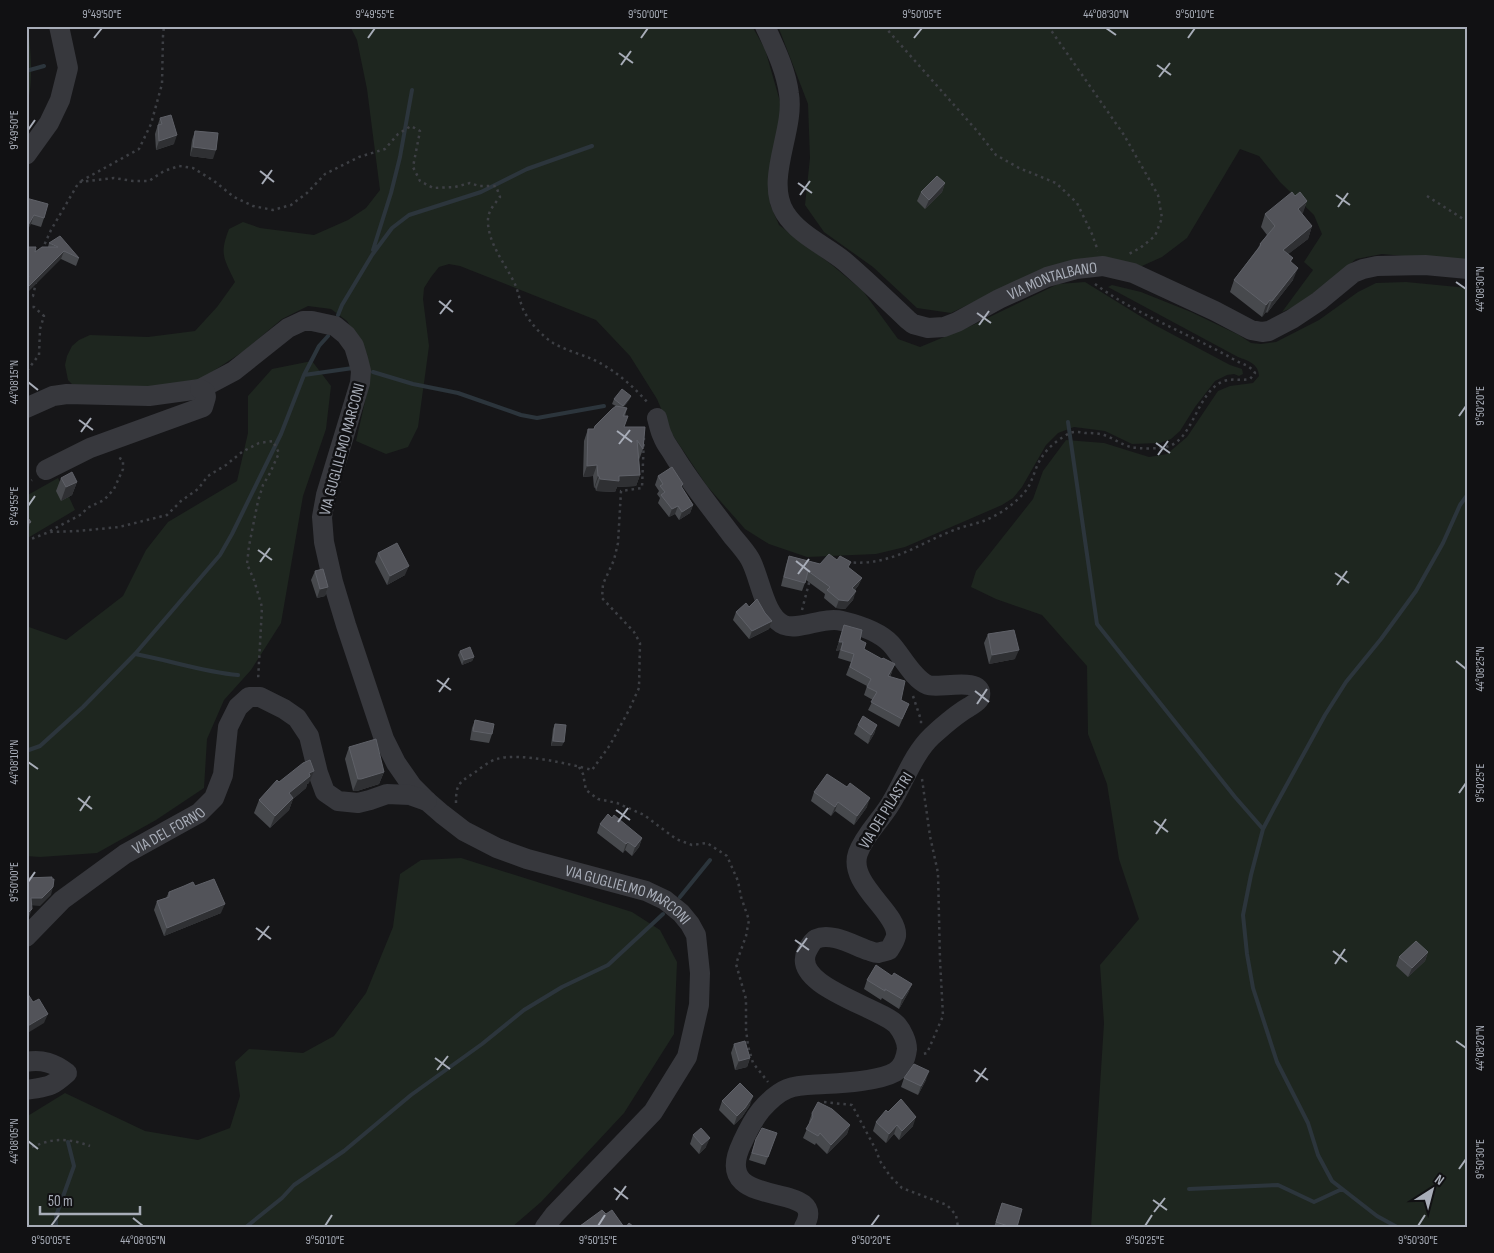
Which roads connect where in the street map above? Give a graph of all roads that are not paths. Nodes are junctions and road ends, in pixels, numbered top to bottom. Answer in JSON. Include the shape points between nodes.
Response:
{"nodes":[{"id":1,"x":59,"y":26,"type":"edge"},
{"id":2,"x":765,"y":26,"type":"edge"},
{"id":3,"x":26,"y":154,"type":"edge"},
{"id":4,"x":1468,"y":270,"type":"edge"},
{"id":5,"x":200,"y":390,"type":"junction"},
{"id":6,"x":26,"y":408,"type":"edge"},
{"id":7,"x":657,"y":418,"type":"road end"},
{"id":8,"x":46,"y":470,"type":"dead end"},
{"id":9,"x":428,"y":801,"type":"junction"},
{"id":10,"x":456,"y":824,"type":"joint"},
{"id":11,"x":26,"y":937,"type":"edge"},
{"id":12,"x":26,"y":1062,"type":"edge"},
{"id":13,"x":26,"y":1090,"type":"edge"},
{"id":14,"x":545,"y":1227,"type":"edge"},
{"id":15,"x":804,"y":1227,"type":"edge"}],
"edges":[{"from":1,"to":3,"type":"street","via":[[68,68],[60,100],[49,123]]},
{"from":2,"to":4,"type":"street","name":"VIA MONTALBANO","via":[[781,60],[790,94],[790,114],[778,183],[785,212],[806,234],[842,260],[913,324],[928,328],[944,327],[1047,277],[1076,269],[1110,268],[1133,273],[1250,330],[1262,332],[1292,319],[1363,269],[1426,265]]},
{"from":5,"to":6,"type":"street","name":"VIA GUGLILEMO MARCONI","via":[[150,396],[66,394]]},
{"from":5,"to":8,"type":"street","via":[[206,397],[203,407],[99,445]]},
{"from":5,"to":9,"type":"street","name":"VIA GUGLILEMO MARCONI","via":[[234,371],[288,328],[303,321],[334,326],[354,346],[361,371],[360,383],[326,496],[322,517],[324,542],[346,625],[384,739],[412,786]]},
{"from":7,"to":15,"type":"street","name":"VIA DEI PILASTRI","via":[[662,436],[685,474],[750,560],[774,618],[781,624],[792,627],[838,620],[858,625],[890,643],[928,685],[967,684],[976,686],[980,691],[978,701],[953,716],[919,752],[858,853],[856,863],[864,885],[895,927],[896,936],[889,950],[876,953],[826,937],[815,940],[805,956],[814,978],[826,987],[896,1024],[907,1046],[902,1065],[881,1078],[788,1088],[760,1112],[737,1156],[735,1168],[745,1184],[801,1202],[808,1216]]},
{"from":9,"to":10,"type":"street","name":"VIA GUGLILEMO MARCONI"},
{"from":9,"to":11,"type":"street","name":"VIA DEL FORNO","via":[[410,795],[387,794],[358,803],[338,801],[326,792],[309,736],[297,718],[260,697],[249,697],[238,707],[228,727],[223,775],[214,798],[199,813],[125,854],[62,900]]},
{"from":10,"to":14,"type":"street","name":"VIA GUGLIELMO MARCONI","via":[[497,848],[527,859],[665,900],[681,913],[696,935],[699,1005],[687,1056],[653,1112]]},
{"from":12,"to":13,"type":"street","via":[[49,1062],[67,1073],[49,1087]]}]}
